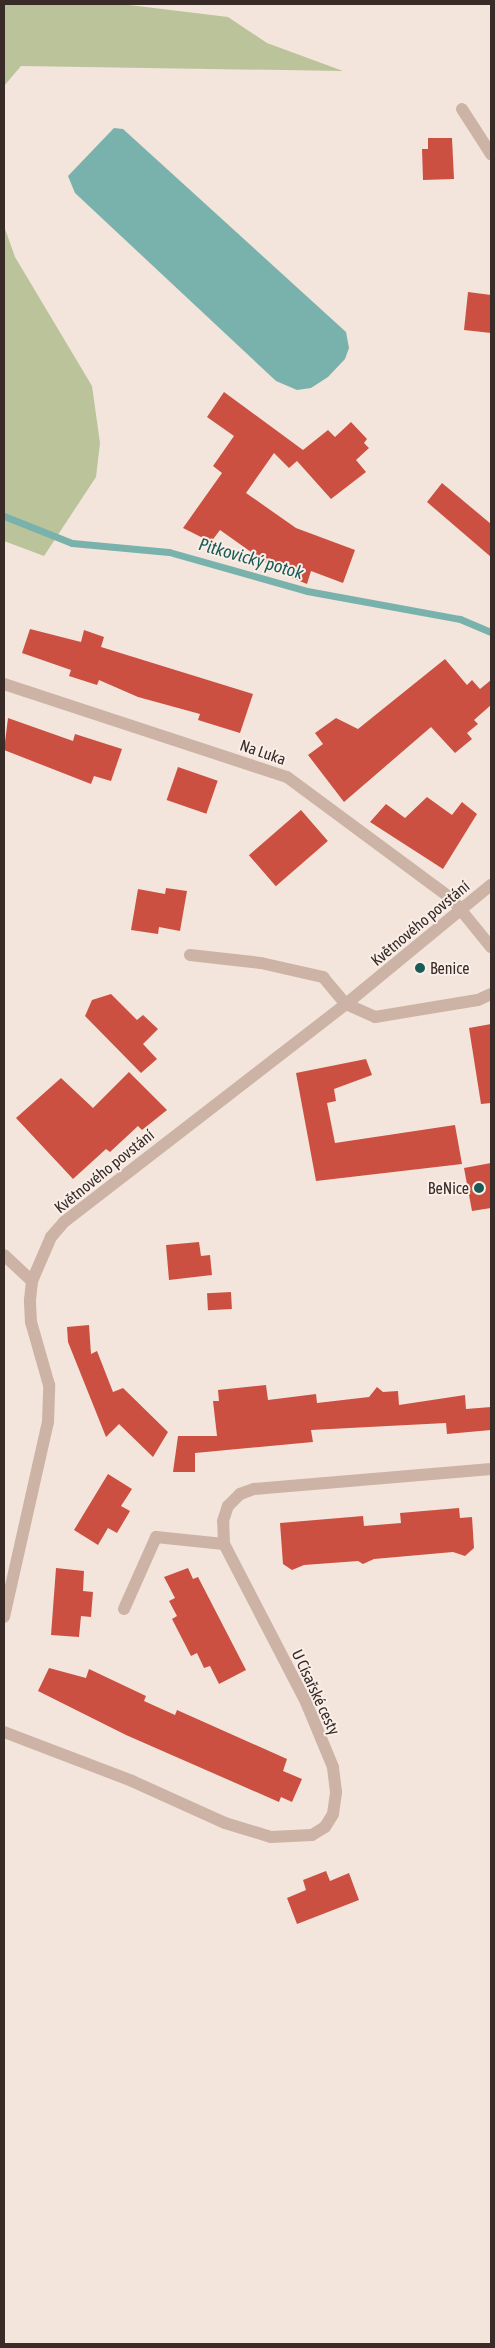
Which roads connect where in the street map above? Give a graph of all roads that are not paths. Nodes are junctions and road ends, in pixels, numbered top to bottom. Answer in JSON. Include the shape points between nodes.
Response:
{"nodes":[{"id":1,"x":462,"y":110,"type":"dead end"},
{"id":2,"x":491,"y":154,"type":"edge"},
{"id":3,"x":4,"y":684,"type":"edge"},
{"id":4,"x":491,"y":885,"type":"edge"},
{"id":5,"x":461,"y":910,"type":"junction"},
{"id":6,"x":491,"y":947,"type":"edge"},
{"id":7,"x":190,"y":955,"type":"dead end"},
{"id":8,"x":491,"y":994,"type":"edge"},
{"id":9,"x":346,"y":1004,"type":"junction"},
{"id":10,"x":4,"y":1254,"type":"edge"},
{"id":11,"x":32,"y":1281,"type":"junction"},
{"id":12,"x":491,"y":1469,"type":"edge"},
{"id":13,"x":224,"y":1544,"type":"junction"},
{"id":14,"x":124,"y":1609,"type":"dead end"},
{"id":15,"x":4,"y":1617,"type":"edge"},
{"id":16,"x":4,"y":1732,"type":"edge"}],
"edges":[{"from":1,"to":2,"type":"street"},
{"from":3,"to":5,"type":"street","name":"Na Luka","via":[[286,777],[440,889]]},
{"from":4,"to":5,"type":"street","name":"Květnového povstání"},
{"from":5,"to":6,"type":"street","name":"Na Luka"},
{"from":5,"to":9,"type":"street","name":"Květnového povstání"},
{"from":7,"to":9,"type":"street","via":[[261,964],[323,978]]},
{"from":8,"to":9,"type":"street","via":[[478,1000],[387,1018]]},
{"from":9,"to":11,"type":"street","name":"Květnového povstání","via":[[64,1222],[43,1250]]},
{"from":10,"to":11,"type":"street"},
{"from":11,"to":15,"type":"street","name":"Květnového povstání","via":[[31,1322],[44,1363],[50,1409]]},
{"from":12,"to":13,"type":"street","name":"U Císařské cesty","via":[[254,1489],[240,1494],[228,1506],[222,1521]]},
{"from":13,"to":14,"type":"street","via":[[156,1537]]},
{"from":13,"to":16,"type":"street","name":"U Císařské cesty","via":[[306,1702],[333,1767],[336,1792],[333,1814],[324,1827],[296,1838],[271,1837],[225,1824],[132,1781]]}]}
